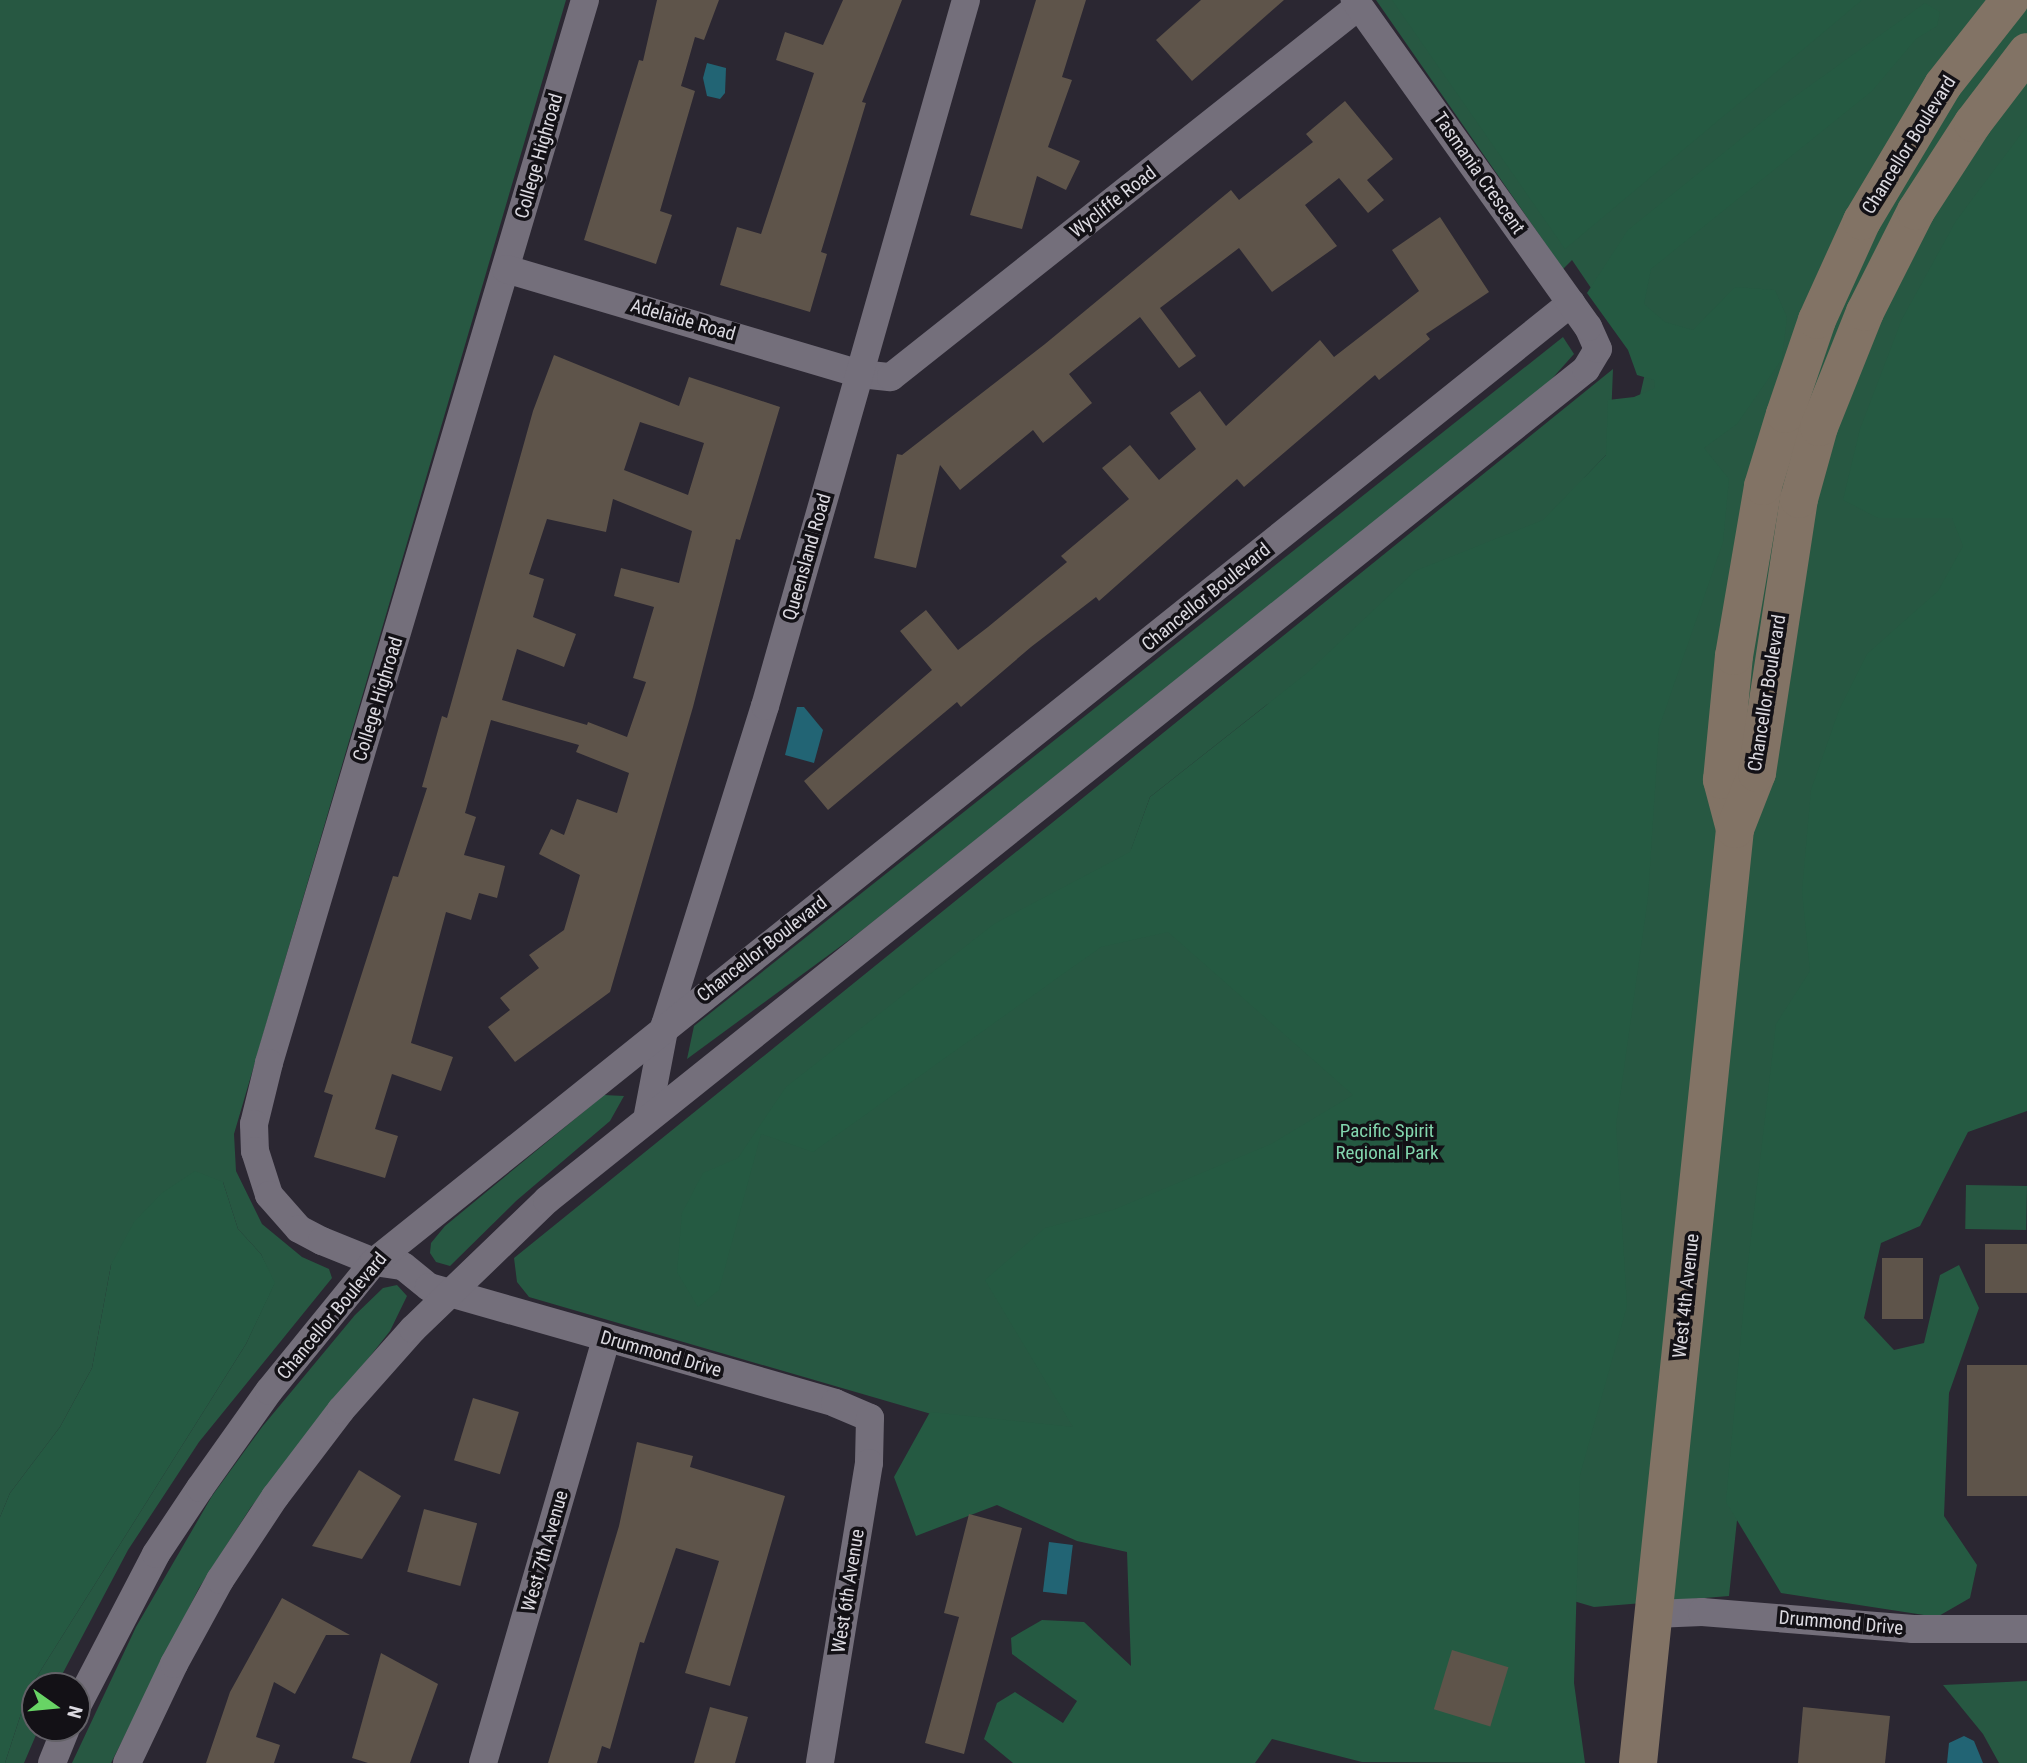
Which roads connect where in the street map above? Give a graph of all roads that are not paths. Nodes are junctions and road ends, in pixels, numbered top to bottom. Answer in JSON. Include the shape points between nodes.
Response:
{"nodes":[{"id":1,"x":585,"y":0,"type":"edge"},
{"id":2,"x":966,"y":0,"type":"edge"},
{"id":3,"x":2010,"y":0,"type":"edge"},
{"id":4,"x":1357,"y":3,"type":"edge"},
{"id":5,"x":2027,"y":52,"type":"edge"},
{"id":6,"x":506,"y":269,"type":"junction"},
{"id":7,"x":1571,"y":303,"type":"junction"},
{"id":8,"x":860,"y":374,"type":"junction"},
{"id":9,"x":1734,"y":829,"type":"junction"},
{"id":10,"x":665,"y":1025,"type":"junction"},
{"id":11,"x":648,"y":1114,"type":"junction"},
{"id":12,"x":374,"y":1262,"type":"junction"},
{"id":13,"x":452,"y":1291,"type":"junction"},
{"id":14,"x":606,"y":1339,"type":"junction"},
{"id":15,"x":870,"y":1418,"type":"joint"},
{"id":16,"x":1654,"y":1614,"type":"junction"},
{"id":17,"x":2027,"y":1629,"type":"edge"},
{"id":18,"x":91,"y":1679,"type":"edge"},
{"id":19,"x":60,"y":1742,"type":"edge"},
{"id":20,"x":52,"y":1763,"type":"edge"},
{"id":21,"x":127,"y":1763,"type":"edge"},
{"id":22,"x":483,"y":1763,"type":"edge"},
{"id":23,"x":820,"y":1763,"type":"edge"},
{"id":24,"x":1639,"y":1763,"type":"edge"}],
"edges":[{"from":1,"to":6,"type":"street","name":"College Highroad"},
{"from":2,"to":8,"type":"street","name":"Queensland Road"},
{"from":3,"to":9,"type":"main road","name":"Chancellor Boulevard","via":[[1943,85],[1862,221],[1817,320],[1785,414],[1763,486],[1734,656],[1722,780]]},
{"from":4,"to":7,"type":"street","name":"Tasmania Crescent"},
{"from":4,"to":8,"type":"street","name":"Wycliffe Road","via":[[891,377]]},
{"from":5,"to":9,"type":"main road","name":"Chancellor Boulevard","via":[[1916,211],[1865,312],[1819,427],[1786,565],[1757,773]]},
{"from":6,"to":8,"type":"street","name":"Adelaide Road"},
{"from":6,"to":12,"type":"street","name":"College Highroad","via":[[254,1124],[261,1175],[283,1213],[322,1241]]},
{"from":7,"to":10,"type":"street","name":"Chancellor Boulevard"},
{"from":7,"to":11,"type":"street","name":"Tasmania Crescent","via":[[1598,349],[1586,369],[1130,738]]},
{"from":8,"to":10,"type":"street","name":"Queensland Road","via":[[765,706]]},
{"from":9,"to":16,"type":"main road","name":"West 4th Avenue"},
{"from":10,"to":11,"type":"street","name":"Queensland Road"},
{"from":10,"to":12,"type":"street","name":"Chancellor Boulevard"},
{"from":11,"to":13,"type":"street","via":[[547,1200]]},
{"from":12,"to":13,"type":"street","name":"College Highroad","via":[[403,1266],[429,1287]]},
{"from":12,"to":18,"type":"street","name":"Chancellor Boulevard","via":[[269,1391],[200,1488],[156,1555]]},
{"from":13,"to":14,"type":"street","name":"Drummond Drive"},
{"from":13,"to":21,"type":"street","via":[[341,1410],[275,1497],[174,1664]]},
{"from":14,"to":15,"type":"street","name":"Drummond Drive","via":[[835,1403]]},
{"from":14,"to":22,"type":"street","name":"West 7th Avenue"},
{"from":15,"to":23,"type":"street","name":"West 6th Avenue","via":[[869,1463]]},
{"from":16,"to":17,"type":"street","name":"Drummond Drive","via":[[1702,1612],[1913,1629]]},
{"from":16,"to":24,"type":"main road","name":"West 4th Avenue"},
{"from":19,"to":20,"type":"street"}]}
